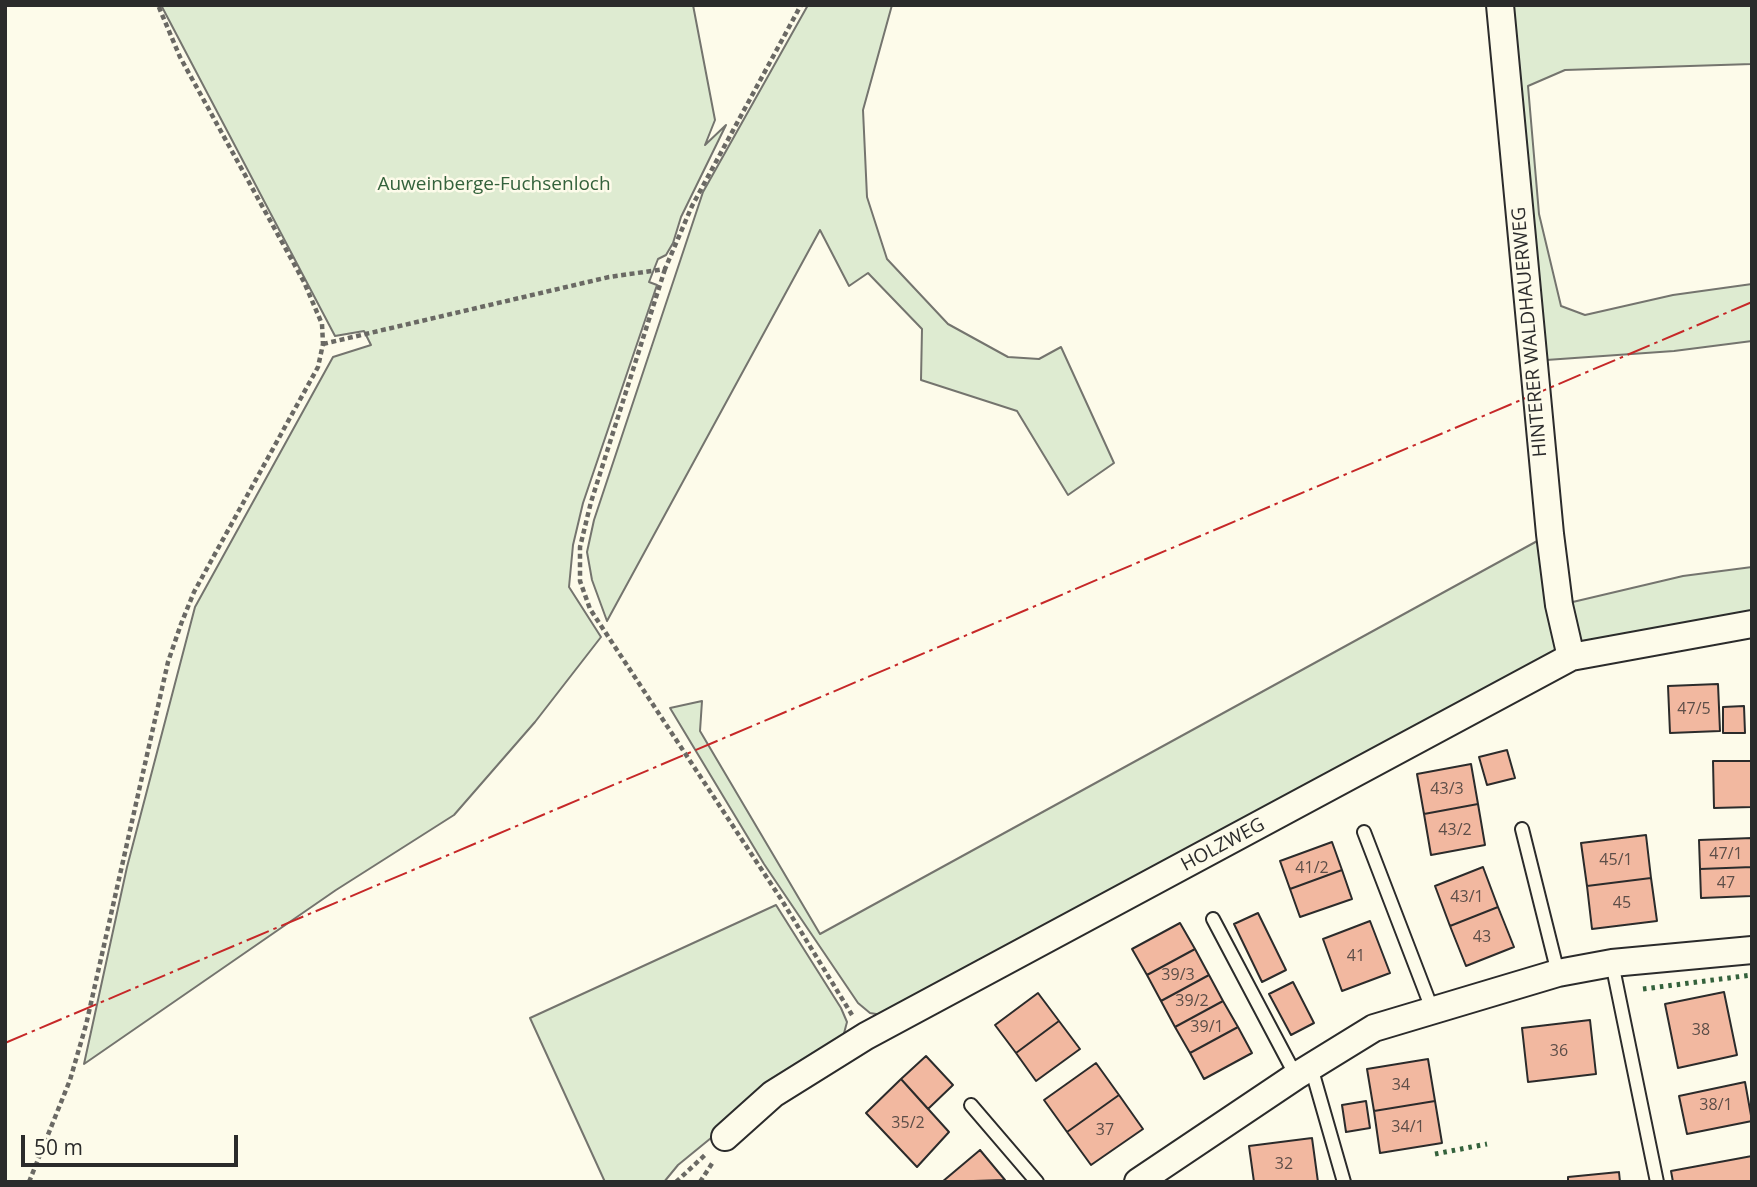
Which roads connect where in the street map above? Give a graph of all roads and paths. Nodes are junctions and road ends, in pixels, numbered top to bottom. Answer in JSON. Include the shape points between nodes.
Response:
{"nodes":[{"id":1,"x":158,"y":5,"type":"edge"},
{"id":2,"x":801,"y":5,"type":"edge"},
{"id":3,"x":1500,"y":5,"type":"edge"},
{"id":4,"x":665,"y":269,"type":"junction"},
{"id":5,"x":323,"y":344,"type":"junction"},
{"id":6,"x":1752,"y":624,"type":"edge"},
{"id":7,"x":1571,"y":657,"type":"junction"},
{"id":8,"x":1522,"y":829,"type":"dead end"},
{"id":9,"x":1364,"y":832,"type":"dead end"},
{"id":10,"x":1213,"y":919,"type":"dead end"},
{"id":11,"x":1752,"y":950,"type":"edge"},
{"id":12,"x":1612,"y":963,"type":"junction"},
{"id":13,"x":1558,"y":973,"type":"junction"},
{"id":14,"x":1433,"y":1009,"type":"junction"},
{"id":15,"x":866,"y":1036,"type":"junction"},
{"id":16,"x":1303,"y":1071,"type":"junction"},
{"id":17,"x":971,"y":1105,"type":"dead end"},
{"id":18,"x":725,"y":1137,"type":"joint"},
{"id":19,"x":29,"y":1182,"type":"edge"},
{"id":20,"x":676,"y":1182,"type":"edge"},
{"id":21,"x":1037,"y":1182,"type":"edge"},
{"id":22,"x":1138,"y":1182,"type":"edge"},
{"id":23,"x":1344,"y":1182,"type":"edge"},
{"id":24,"x":1657,"y":1182,"type":"edge"}],
"edges":[{"from":1,"to":5,"type":"path","via":[[180,57],[304,282],[322,324]]},
{"from":2,"to":4,"type":"path","via":[[692,206]]},
{"from":3,"to":7,"type":"street","name":"HINTERER WALDHAUERWEG","via":[[1550,534]]},
{"from":4,"to":5,"type":"path","via":[[609,277]]},
{"from":4,"to":15,"type":"path","via":[[591,502],[580,547],[580,581],[590,609],[782,899]]},
{"from":5,"to":19,"type":"path","via":[[318,367],[194,592],[181,624],[168,662],[86,1025],[70,1080]]},
{"from":6,"to":7,"type":"street","name":"HOLZWEG"},
{"from":7,"to":15,"type":"street","name":"HOLZWEG"},
{"from":8,"to":13,"type":"lane"},
{"from":9,"to":14,"type":"lane"},
{"from":10,"to":16,"type":"lane"},
{"from":11,"to":12,"type":"street"},
{"from":12,"to":13,"type":"street"},
{"from":12,"to":24,"type":"lane"},
{"from":13,"to":14,"type":"street"},
{"from":14,"to":16,"type":"street","via":[[1374,1028]]},
{"from":15,"to":18,"type":"street","name":"HOLZWEG","via":[[773,1094]]},
{"from":16,"to":22,"type":"street"},
{"from":16,"to":23,"type":"lane"},
{"from":17,"to":21,"type":"lane"},
{"from":18,"to":20,"type":"path"}]}
